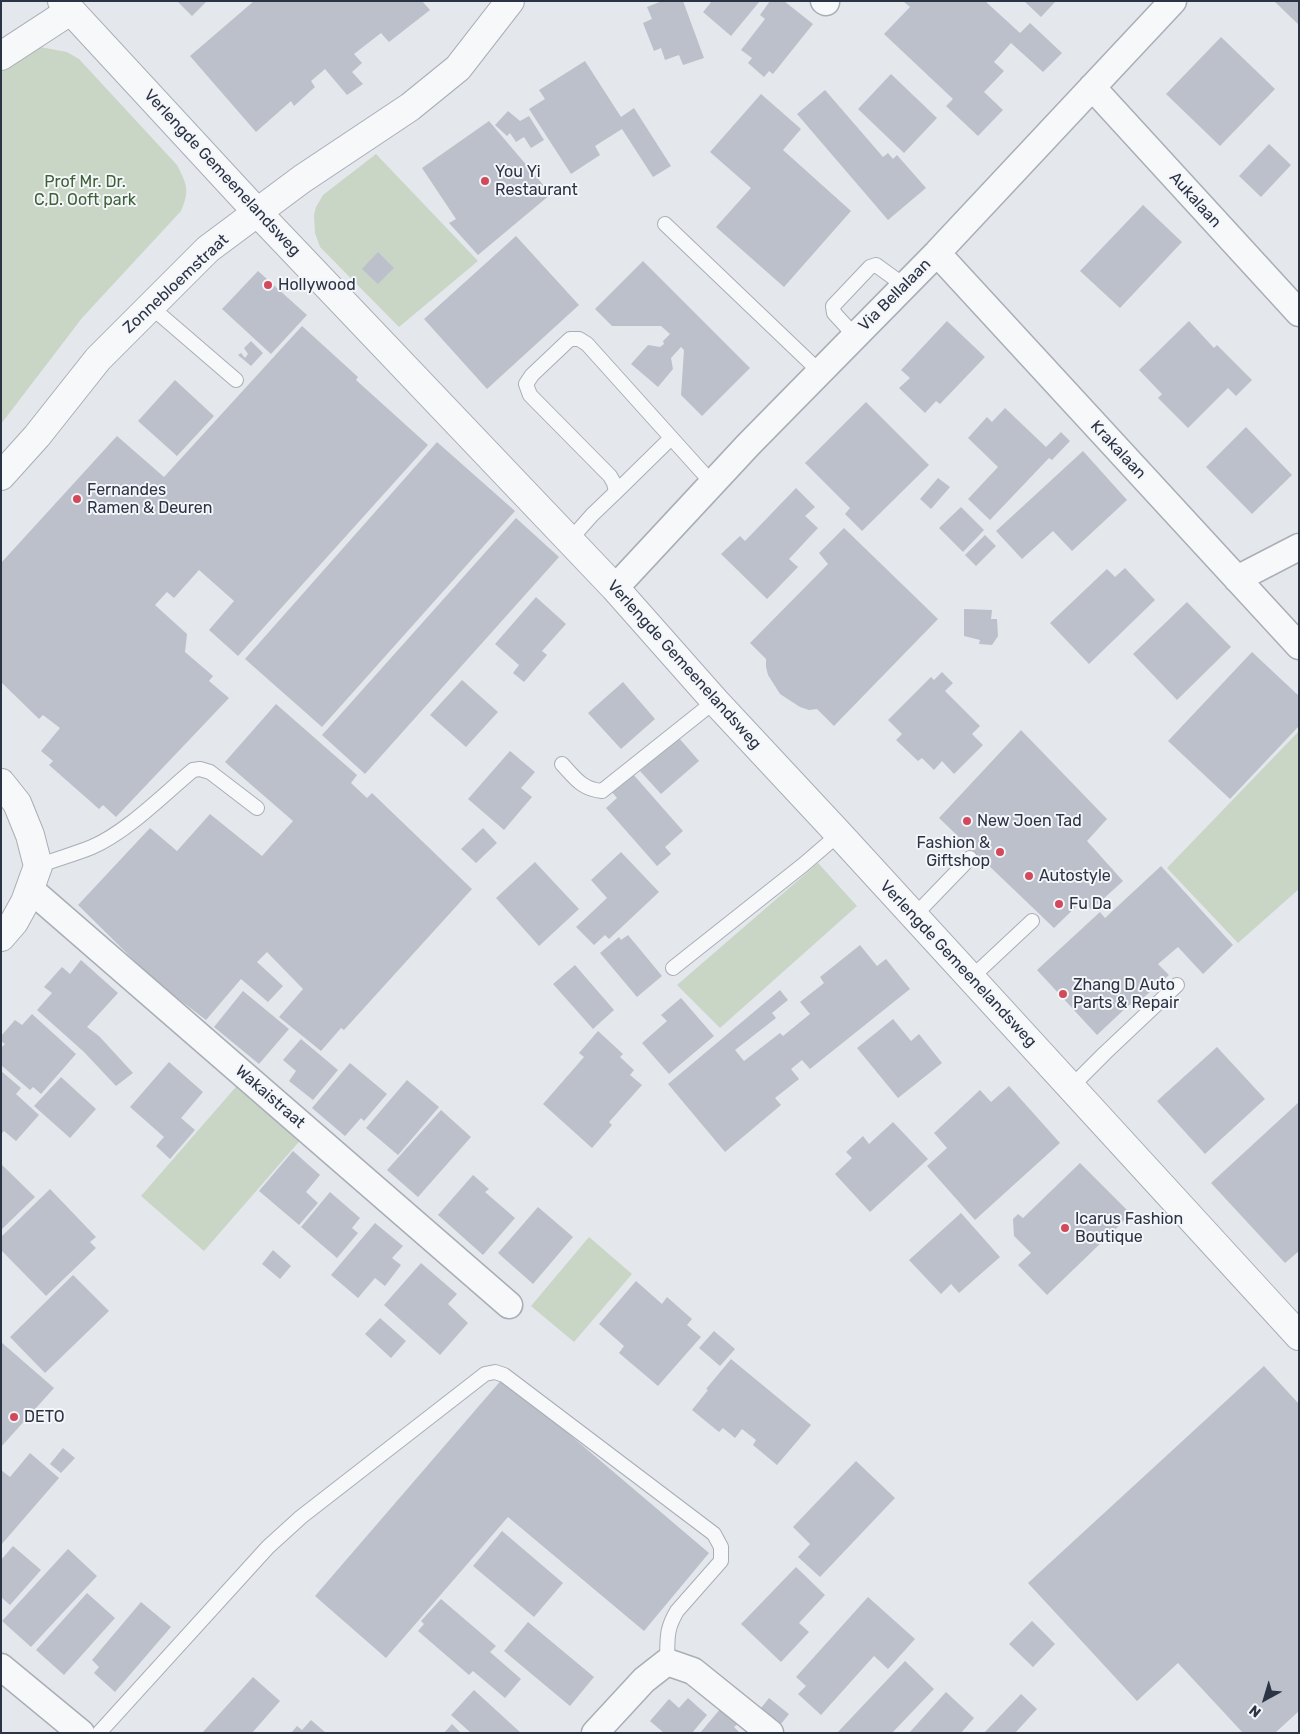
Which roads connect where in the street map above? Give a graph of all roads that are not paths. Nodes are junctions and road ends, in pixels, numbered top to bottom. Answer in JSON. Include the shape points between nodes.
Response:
{"nodes":[{"id":1,"x":510,"y":1,"type":"edge"},
{"id":2,"x":1173,"y":1,"type":"edge"},
{"id":3,"x":66,"y":6,"type":"edge"},
{"id":4,"x":1,"y":56,"type":"edge"},
{"id":5,"x":1092,"y":87,"type":"junction"},
{"id":6,"x":258,"y":212,"type":"junction"},
{"id":7,"x":665,"y":224,"type":"dead end"},
{"id":8,"x":937,"y":253,"type":"junction"},
{"id":9,"x":905,"y":286,"type":"junction"},
{"id":10,"x":150,"y":306,"type":"junction"},
{"id":11,"x":1299,"y":313,"type":"edge"},
{"id":12,"x":855,"y":336,"type":"junction"},
{"id":13,"x":820,"y":372,"type":"junction"},
{"id":14,"x":236,"y":380,"type":"dead end"},
{"id":15,"x":672,"y":438,"type":"junction"},
{"id":16,"x":1,"y":476,"type":"edge"},
{"id":17,"x":712,"y":483,"type":"junction"},
{"id":18,"x":616,"y":492,"type":"junction"},
{"id":19,"x":570,"y":540,"type":"junction"},
{"id":20,"x":1299,"y":547,"type":"edge"},
{"id":21,"x":1237,"y":578,"type":"junction"},
{"id":22,"x":615,"y":588,"type":"junction"},
{"id":23,"x":1299,"y":646,"type":"edge"},
{"id":24,"x":715,"y":701,"type":"junction"},
{"id":25,"x":562,"y":764,"type":"dead end"},
{"id":26,"x":1,"y":783,"type":"edge"},
{"id":27,"x":257,"y":808,"type":"dead end"},
{"id":28,"x":839,"y":834,"type":"junction"},
{"id":29,"x":970,"y":858,"type":"dead end"},
{"id":30,"x":34,"y":878,"type":"junction"},
{"id":31,"x":914,"y":916,"type":"junction"},
{"id":32,"x":1032,"y":922,"type":"dead end"},
{"id":33,"x":1,"y":937,"type":"edge"},
{"id":34,"x":673,"y":968,"type":"dead end"},
{"id":35,"x":971,"y":978,"type":"junction"},
{"id":36,"x":1178,"y":985,"type":"dead end"},
{"id":37,"x":1071,"y":1087,"type":"junction"},
{"id":38,"x":509,"y":1305,"type":"dead end"},
{"id":39,"x":1299,"y":1336,"type":"edge"},
{"id":40,"x":667,"y":1662,"type":"junction"},
{"id":41,"x":1,"y":1667,"type":"edge"},
{"id":42,"x":81,"y":1733,"type":"edge"},
{"id":43,"x":100,"y":1733,"type":"edge"},
{"id":44,"x":596,"y":1733,"type":"edge"},
{"id":45,"x":770,"y":1733,"type":"edge"}],
"edges":[{"from":1,"to":6,"type":"street","name":"Zonnebloemstraat","via":[[458,68],[410,107],[302,178]]},
{"from":2,"to":5,"type":"street","name":"Via Bellalaan"},
{"from":3,"to":4,"type":"street"},
{"from":3,"to":6,"type":"street","name":"Verlengde Gemeenelandsweg"},
{"from":5,"to":8,"type":"street","name":"Via Bellalaan"},
{"from":5,"to":11,"type":"street","name":"Aukalaan"},
{"from":6,"to":10,"type":"street","name":"Zonnebloemstraat","via":[[208,249]]},
{"from":6,"to":19,"type":"street","name":"Verlengde Gemeenelandsweg"},
{"from":7,"to":13,"type":"lane"},
{"from":8,"to":9,"type":"street","name":"Via Bellalaan"},
{"from":8,"to":21,"type":"street","name":"Krakalaan"},
{"from":9,"to":12,"type":"street","name":"Via Bellalaan"},
{"from":9,"to":12,"type":"lane","via":[[881,267],[870,267],[833,306],[834,313]]},
{"from":10,"to":14,"type":"lane"},
{"from":10,"to":16,"type":"street","name":"Zonnebloemstraat","via":[[98,359]]},
{"from":12,"to":13,"type":"street","name":"Via Bellalaan"},
{"from":13,"to":17,"type":"street","name":"Via Bellalaan"},
{"from":15,"to":17,"type":"lane"},
{"from":15,"to":18,"type":"lane"},
{"from":15,"to":18,"type":"lane","via":[[579,339],[570,339],[532,375],[526,384],[530,395],[610,476]]},
{"from":17,"to":22,"type":"street","name":"Via Bellalaan"},
{"from":18,"to":19,"type":"lane"},
{"from":19,"to":22,"type":"street","name":"Verlengde Gemeenelandsweg"},
{"from":20,"to":21,"type":"street"},
{"from":21,"to":23,"type":"street","name":"Krakalaan"},
{"from":22,"to":24,"type":"street","name":"Verlengde Gemeenelandsweg"},
{"from":24,"to":25,"type":"lane","via":[[602,792],[590,790]]},
{"from":24,"to":28,"type":"street","name":"Verlengde Gemeenelandsweg"},
{"from":26,"to":30,"type":"street","via":[[17,803],[30,835]]},
{"from":27,"to":30,"type":"lane","via":[[210,772],[193,770],[107,839]]},
{"from":28,"to":31,"type":"street","name":"Verlengde Gemeenelandsweg"},
{"from":28,"to":34,"type":"lane"},
{"from":29,"to":31,"type":"lane"},
{"from":30,"to":33,"type":"street","via":[[14,922]]},
{"from":30,"to":38,"type":"street","name":"Wakaistraat"},
{"from":31,"to":35,"type":"street","name":"Verlengde Gemeenelandsweg"},
{"from":32,"to":35,"type":"lane"},
{"from":35,"to":37,"type":"street","name":"Verlengde Gemeenelandsweg"},
{"from":36,"to":37,"type":"lane"},
{"from":37,"to":39,"type":"street","name":"Verlengde Gemeenelandsweg"},
{"from":40,"to":43,"type":"lane","via":[[668,1630],[672,1620],[721,1561],[721,1547],[714,1534],[504,1375],[495,1372],[485,1374],[268,1546]]},
{"from":40,"to":44,"type":"street","via":[[644,1680]]},
{"from":40,"to":45,"type":"street","via":[[693,1671]]},
{"from":41,"to":42,"type":"street"}]}
